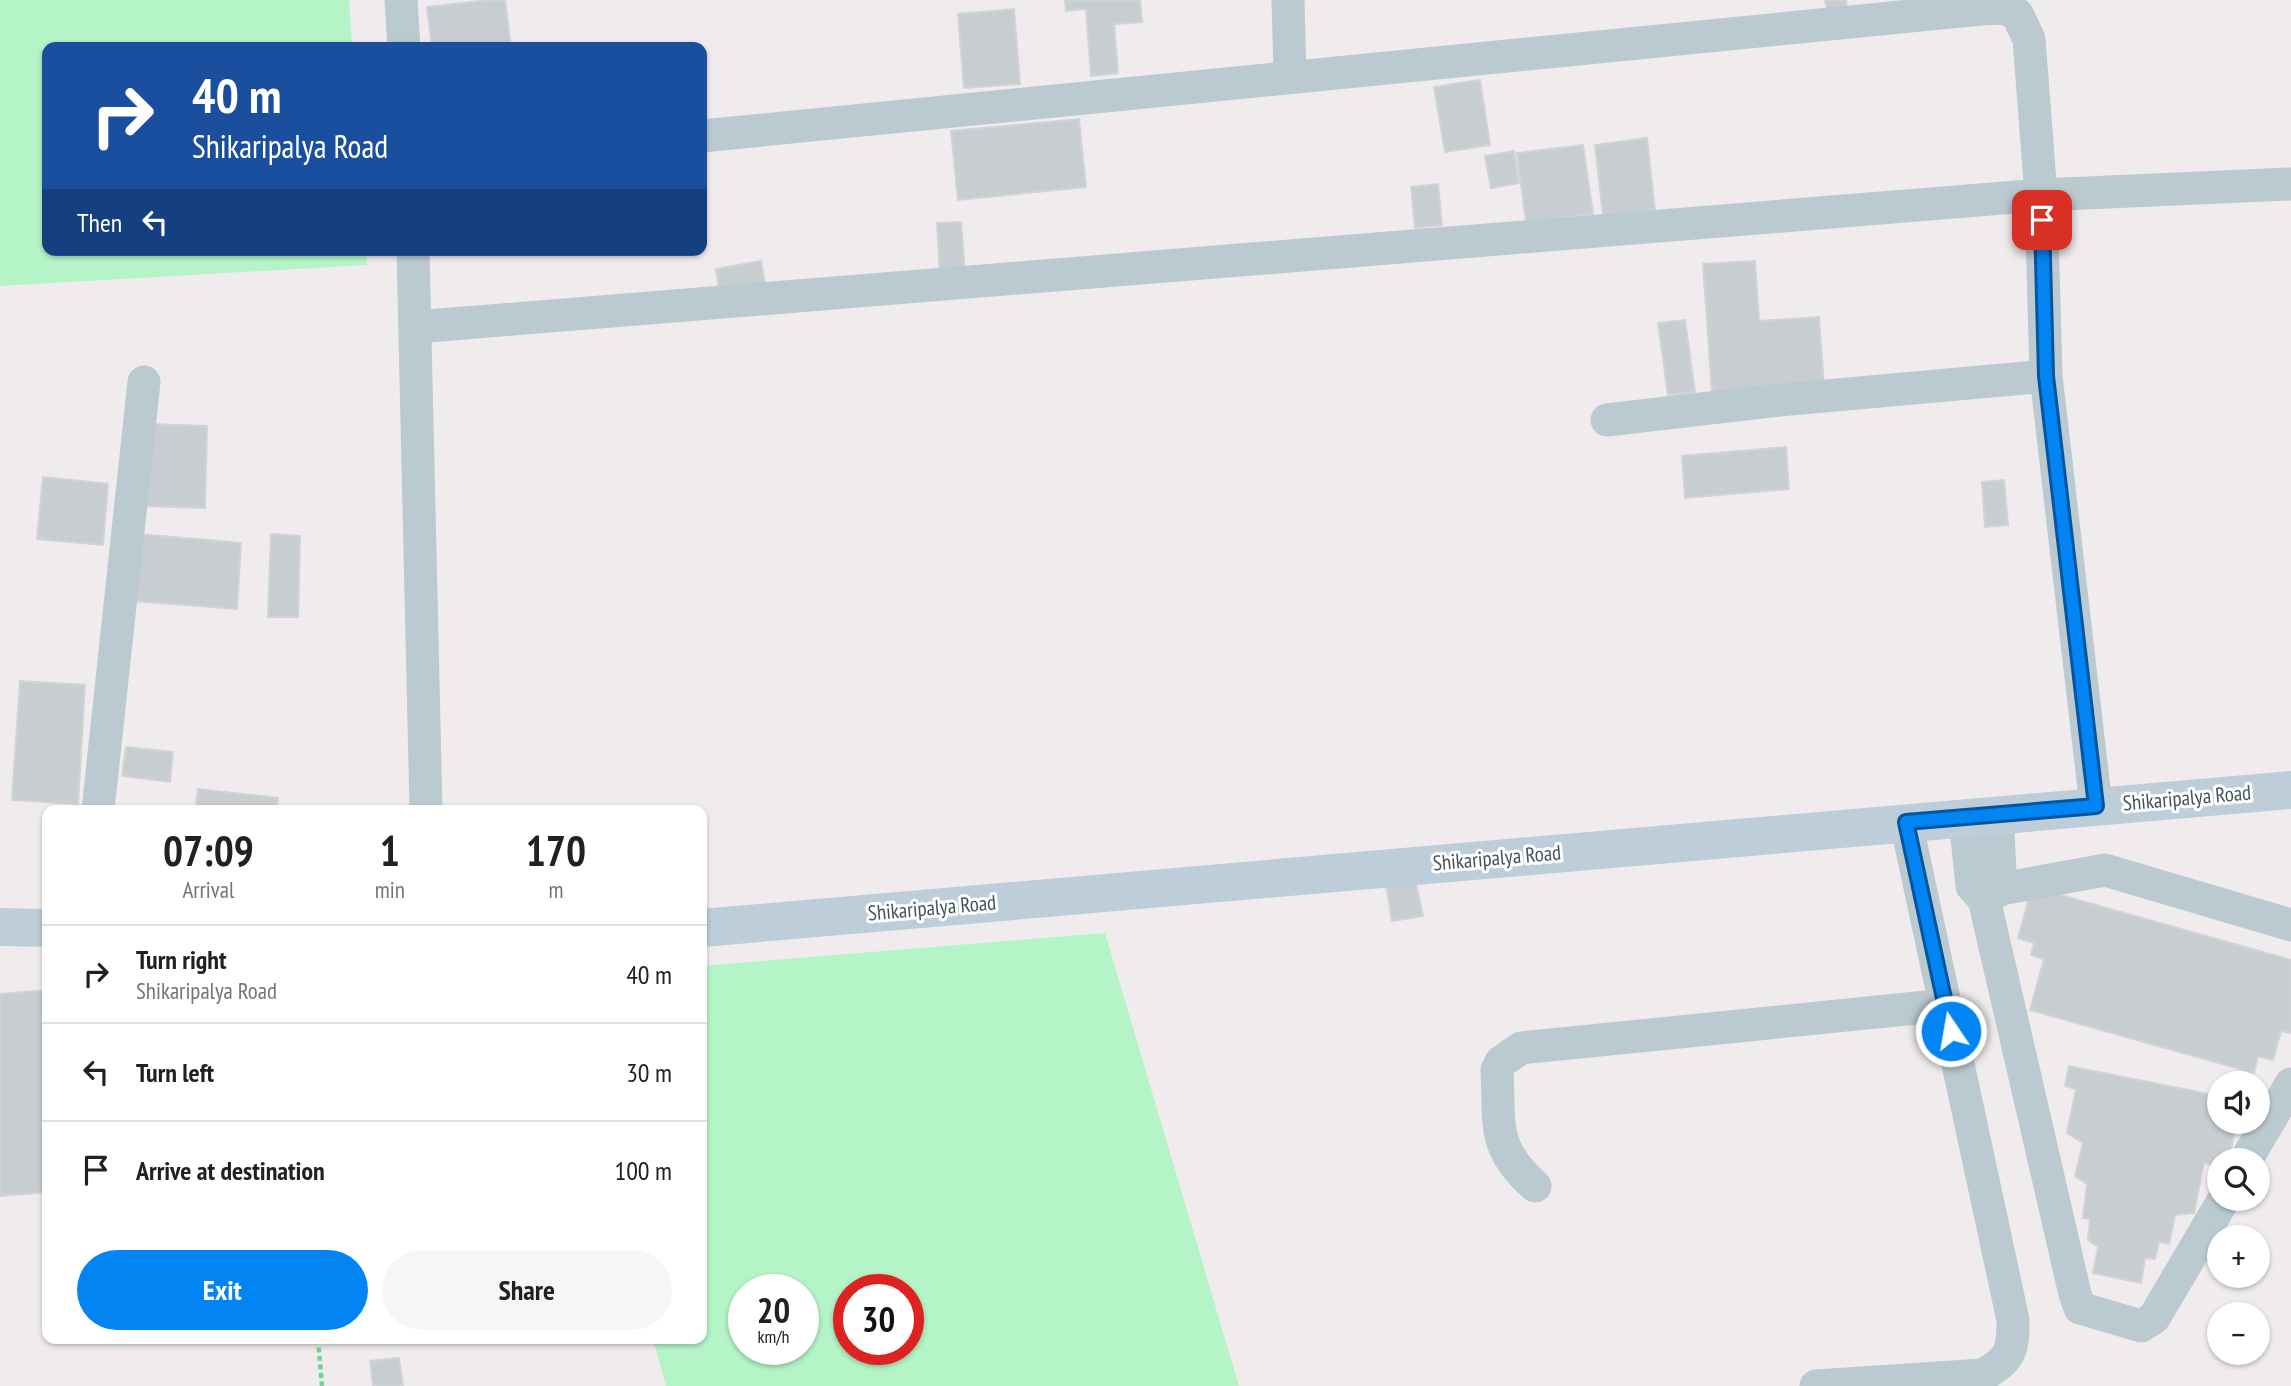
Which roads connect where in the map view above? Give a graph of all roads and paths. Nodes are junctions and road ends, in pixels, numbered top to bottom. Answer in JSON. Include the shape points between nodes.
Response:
{"nodes":[{"id":1,"x":401,"y":0,"type":"edge"},
{"id":2,"x":1288,"y":0,"type":"edge"},
{"id":3,"x":404,"y":42,"type":"edge"},
{"id":4,"x":1290,"y":76,"type":"junction"},
{"id":5,"x":707,"y":135,"type":"edge"},
{"id":6,"x":2289,"y":184,"type":"dead end"},
{"id":7,"x":2041,"y":194,"type":"junction"},
{"id":8,"x":413,"y":256,"type":"edge"},
{"id":9,"x":415,"y":327,"type":"junction"},
{"id":10,"x":2046,"y":376,"type":"junction"},
{"id":11,"x":144,"y":382,"type":"dead end"},
{"id":12,"x":1607,"y":420,"type":"dead end"},
{"id":13,"x":2291,"y":790,"type":"edge"},
{"id":14,"x":99,"y":805,"type":"edge"},
{"id":15,"x":426,"y":805,"type":"edge"},
{"id":16,"x":2096,"y":806,"type":"junction"},
{"id":17,"x":1981,"y":816,"type":"junction"},
{"id":18,"x":1906,"y":822,"type":"junction"},
{"id":19,"x":1992,"y":894,"type":"junction"},
{"id":20,"x":2291,"y":925,"type":"edge"},
{"id":21,"x":0,"y":927,"type":"edge"},
{"id":22,"x":42,"y":928,"type":"edge"},
{"id":23,"x":707,"y":928,"type":"edge"},
{"id":24,"x":1946,"y":1005,"type":"junction"},
{"id":25,"x":2291,"y":1084,"type":"edge"},
{"id":26,"x":2253,"y":1148,"type":"edge"},
{"id":27,"x":1535,"y":1186,"type":"dead end"},
{"id":28,"x":2217,"y":1211,"type":"edge"},
{"id":29,"x":318,"y":1344,"type":"edge"},
{"id":30,"x":322,"y":1386,"type":"edge"},
{"id":31,"x":1816,"y":1386,"type":"edge"}],
"edges":[{"from":1,"to":3,"type":"street"},
{"from":2,"to":4,"type":"street"},
{"from":4,"to":5,"type":"street"},
{"from":4,"to":7,"type":"street","via":[[2004,8],[2017,14],[2029,39]]},
{"from":6,"to":7,"type":"street"},
{"from":7,"to":9,"type":"street"},
{"from":7,"to":10,"type":"street"},
{"from":8,"to":9,"type":"street"},
{"from":9,"to":15,"type":"street"},
{"from":10,"to":12,"type":"street"},
{"from":10,"to":16,"type":"street"},
{"from":11,"to":14,"type":"street"},
{"from":13,"to":16,"type":"street","name":"Shikaripalya Road"},
{"from":16,"to":17,"type":"street","name":"Shikaripalya Road"},
{"from":17,"to":18,"type":"street","name":"Shikaripalya Road"},
{"from":17,"to":19,"type":"street"},
{"from":18,"to":23,"type":"street","name":"Shikaripalya Road"},
{"from":18,"to":24,"type":"street"},
{"from":19,"to":20,"type":"street","via":[[2105,870]]},
{"from":19,"to":28,"type":"street","via":[[2080,1308],[2141,1326],[2154,1318]]},
{"from":21,"to":22,"type":"street"},
{"from":24,"to":27,"type":"street","via":[[1521,1048],[1497,1070],[1501,1139],[1511,1161]]},
{"from":24,"to":31,"type":"street","via":[[2013,1320],[2013,1348],[2002,1364],[1983,1375]]},
{"from":25,"to":26,"type":"street"},
{"from":29,"to":30,"type":"path"}]}
